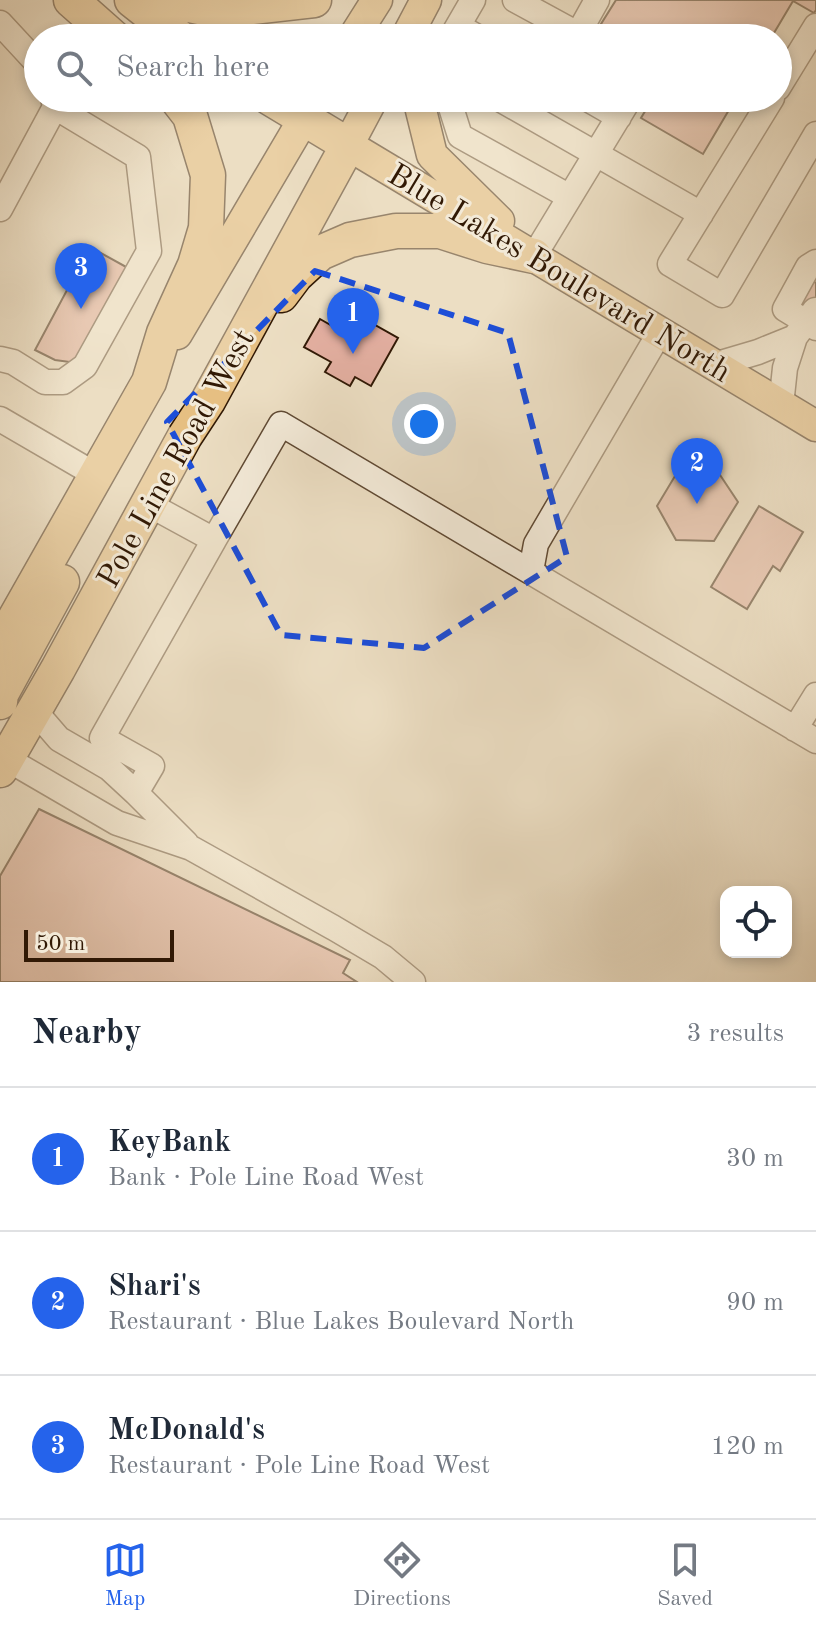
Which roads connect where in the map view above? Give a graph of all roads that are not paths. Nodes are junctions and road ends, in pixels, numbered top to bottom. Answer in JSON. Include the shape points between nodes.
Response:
{"nodes":[{"id":1,"x":71,"y":0,"type":"edge"},
{"id":2,"x":132,"y":0,"type":"edge"},
{"id":3,"x":165,"y":0,"type":"edge"},
{"id":4,"x":314,"y":0,"type":"edge"},
{"id":5,"x":377,"y":0,"type":"edge"},
{"id":6,"x":429,"y":0,"type":"edge"},
{"id":7,"x":473,"y":0,"type":"edge"},
{"id":8,"x":515,"y":0,"type":"edge"},
{"id":9,"x":597,"y":0,"type":"edge"},
{"id":10,"x":0,"y":23,"type":"edge"},
{"id":11,"x":98,"y":24,"type":"edge"},
{"id":12,"x":162,"y":24,"type":"edge"},
{"id":13,"x":362,"y":24,"type":"edge"},
{"id":14,"x":414,"y":24,"type":"edge"},
{"id":15,"x":423,"y":24,"type":"edge"},
{"id":16,"x":466,"y":24,"type":"edge"},
{"id":17,"x":559,"y":24,"type":"edge"},
{"id":18,"x":586,"y":24,"type":"edge"},
{"id":19,"x":816,"y":26,"type":"edge"},
{"id":20,"x":24,"y":49,"type":"edge"},
{"id":21,"x":792,"y":65,"type":"edge"},
{"id":22,"x":49,"y":112,"type":"edge"},
{"id":23,"x":68,"y":112,"type":"edge"},
{"id":24,"x":187,"y":112,"type":"edge"},
{"id":25,"x":308,"y":112,"type":"edge"},
{"id":26,"x":314,"y":112,"type":"edge"},
{"id":27,"x":366,"y":112,"type":"edge"},
{"id":28,"x":421,"y":112,"type":"edge"},
{"id":29,"x":452,"y":112,"type":"edge"},
{"id":30,"x":523,"y":112,"type":"edge"},
{"id":31,"x":621,"y":112,"type":"edge"},
{"id":32,"x":763,"y":112,"type":"edge"},
{"id":33,"x":816,"y":134,"type":"edge"},
{"id":34,"x":348,"y":145,"type":"junction"},
{"id":35,"x":597,"y":153,"type":"junction"},
{"id":36,"x":570,"y":197,"type":"junction"},
{"id":37,"x":0,"y":209,"type":"edge"},
{"id":38,"x":701,"y":214,"type":"junction"},
{"id":39,"x":534,"y":256,"type":"junction"},
{"id":40,"x":816,"y":262,"type":"edge"},
{"id":41,"x":808,"y":324,"type":"edge"},
{"id":42,"x":660,"y":332,"type":"junction"},
{"id":43,"x":0,"y":359,"type":"edge"},
{"id":44,"x":714,"y":365,"type":"junction"},
{"id":45,"x":149,"y":382,"type":"junction"},
{"id":46,"x":208,"y":401,"type":"junction"},
{"id":47,"x":781,"y":405,"type":"junction"},
{"id":48,"x":0,"y":419,"type":"edge"},
{"id":49,"x":816,"y":426,"type":"edge"},
{"id":50,"x":104,"y":461,"type":"junction"},
{"id":51,"x":148,"y":504,"type":"junction"},
{"id":52,"x":214,"y":540,"type":"junction"},
{"id":53,"x":531,"y":571,"type":"junction"},
{"id":54,"x":0,"y":645,"type":"edge"},
{"id":55,"x":816,"y":695,"type":"edge"},
{"id":56,"x":0,"y":702,"type":"edge"},
{"id":57,"x":806,"y":735,"type":"edge"},
{"id":58,"x":14,"y":740,"type":"edge"},
{"id":59,"x":136,"y":793,"type":"junction"},
{"id":60,"x":191,"y":848,"type":"junction"},
{"id":61,"x":413,"y":982,"type":"edge"}],
"edges":[{"from":1,"to":11,"type":"highway"},
{"from":2,"to":12,"type":"highway"},
{"from":3,"to":4,"type":"highway","via":[[219,11]]},
{"from":5,"to":13,"type":"main road"},
{"from":6,"to":14,"type":"main road"},
{"from":6,"to":15,"type":"main road"},
{"from":7,"to":16,"type":"lane"},
{"from":8,"to":17,"type":"lane"},
{"from":9,"to":18,"type":"lane"},
{"from":10,"to":20,"type":"lane"},
{"from":19,"to":21,"type":"lane"},
{"from":22,"to":37,"type":"lane"},
{"from":23,"to":43,"type":"lane","via":[[138,157],[149,251],[85,366],[63,382],[45,382]]},
{"from":24,"to":45,"type":"highway","via":[[208,175],[206,228]]},
{"from":25,"to":45,"type":"main road","name":"Pole Line Road West"},
{"from":26,"to":34,"type":"highway","name":"Blue Lakes Boulevard North"},
{"from":27,"to":34,"type":"main road"},
{"from":28,"to":39,"type":"main road","via":[[432,155]]},
{"from":29,"to":36,"type":"lane","via":[[460,136]]},
{"from":30,"to":35,"type":"lane"},
{"from":31,"to":35,"type":"lane"},
{"from":32,"to":38,"type":"lane"},
{"from":33,"to":38,"type":"lane","via":[[722,295],[670,264]]},
{"from":34,"to":39,"type":"main road","name":"Blue Lakes Boulevard North"},
{"from":34,"to":46,"type":"highway","name":"Pole Line Road West"},
{"from":35,"to":36,"type":"lane"},
{"from":35,"to":38,"type":"lane"},
{"from":36,"to":39,"type":"lane"},
{"from":39,"to":42,"type":"main road","name":"Blue Lakes Boulevard North"},
{"from":39,"to":46,"type":"highway","via":[[440,231],[396,231],[350,240],[320,253],[296,275]]},
{"from":40,"to":41,"type":"lane","via":[[785,309]]},
{"from":41,"to":44,"type":"lane","via":[[758,352]]},
{"from":41,"to":47,"type":"lane","via":[[785,368]]},
{"from":42,"to":44,"type":"main road","name":"Blue Lakes Boulevard North"},
{"from":42,"to":53,"type":"lane","via":[[536,544]]},
{"from":44,"to":47,"type":"main road","name":"Blue Lakes Boulevard North"},
{"from":45,"to":50,"type":"highway","name":"Pole Line Road West"},
{"from":46,"to":51,"type":"highway","name":"Pole Line Road West"},
{"from":47,"to":49,"type":"main road","name":"Blue Lakes Boulevard North"},
{"from":48,"to":50,"type":"lane"},
{"from":50,"to":54,"type":"highway","name":"Pole Line Road West"},
{"from":50,"to":56,"type":"highway","via":[[69,569]]},
{"from":51,"to":52,"type":"lane"},
{"from":51,"to":58,"type":"highway","name":"Pole Line Road West"},
{"from":52,"to":53,"type":"lane","via":[[281,424]]},
{"from":52,"to":59,"type":"lane","via":[[102,738],[152,766]]},
{"from":53,"to":57,"type":"lane"},
{"from":55,"to":57,"type":"lane"},
{"from":58,"to":59,"type":"lane","via":[[49,747]]},
{"from":58,"to":60,"type":"lane","via":[[117,823]]},
{"from":59,"to":60,"type":"lane"},
{"from":60,"to":61,"type":"lane","via":[[383,957]]}]}
